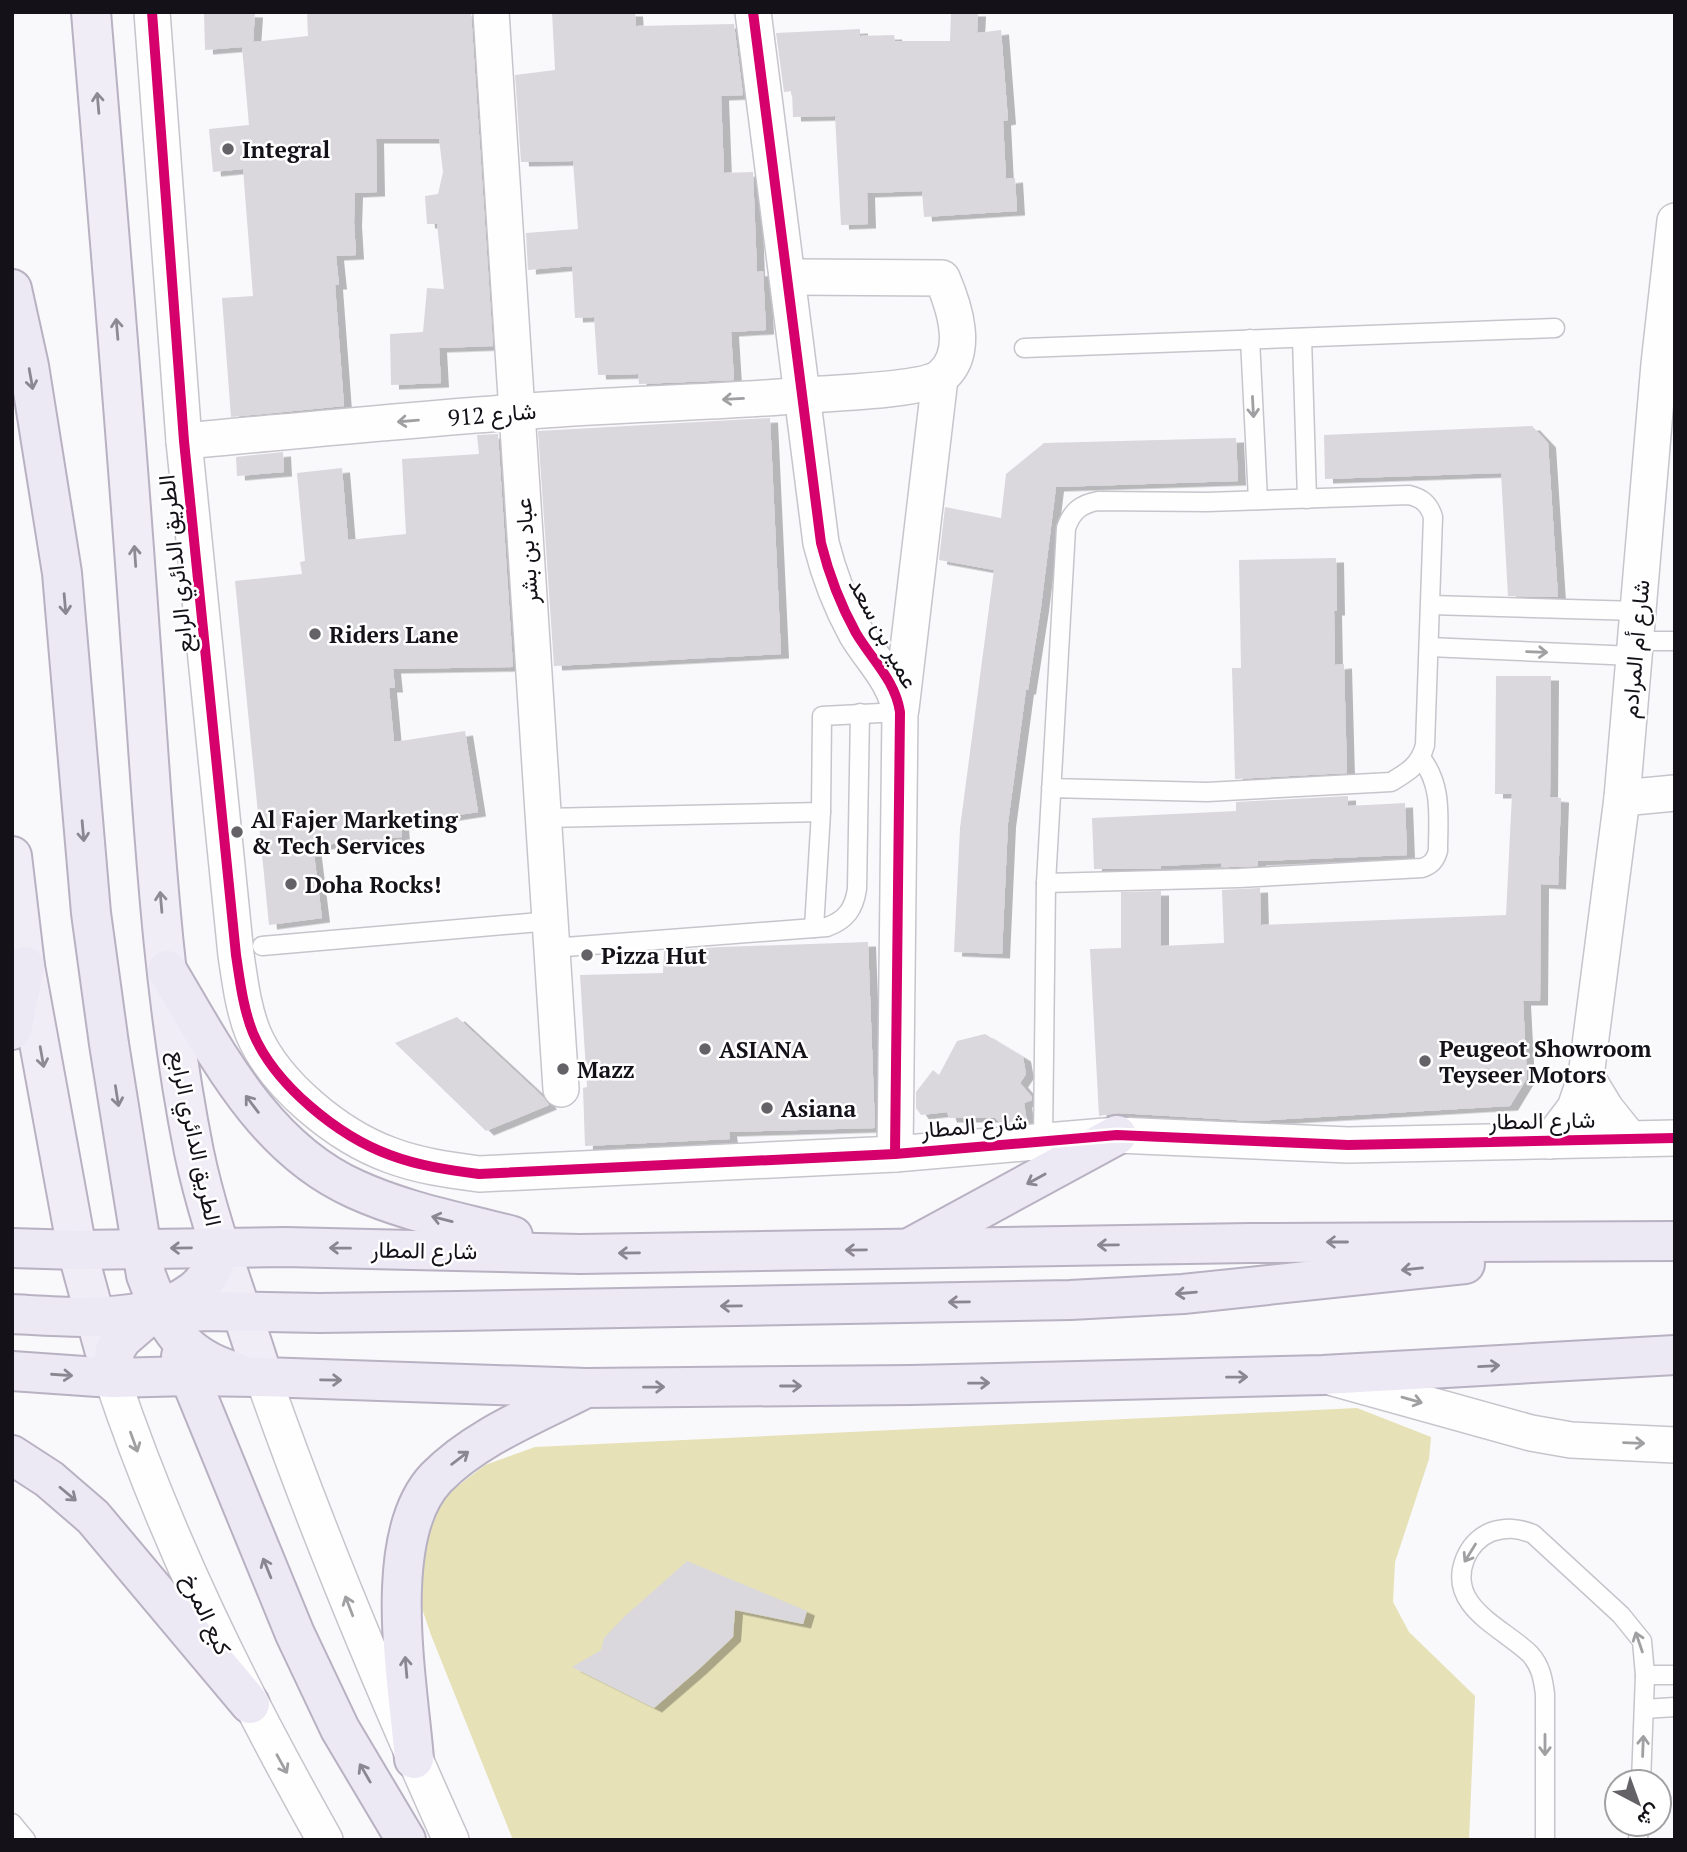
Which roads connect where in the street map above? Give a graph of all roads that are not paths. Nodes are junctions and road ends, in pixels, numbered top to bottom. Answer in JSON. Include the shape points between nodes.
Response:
{"nodes":[{"id":1,"x":91,"y":12,"type":"edge"},
{"id":2,"x":152,"y":12,"type":"edge"},
{"id":3,"x":491,"y":12,"type":"edge"},
{"id":4,"x":753,"y":12,"type":"edge"},
{"id":5,"x":1675,"y":221,"type":"edge"},
{"id":6,"x":794,"y":276,"type":"dead end"},
{"id":7,"x":12,"y":289,"type":"edge"},
{"id":8,"x":1555,"y":328,"type":"dead end"},
{"id":9,"x":1302,"y":338,"type":"junction"},
{"id":10,"x":1250,"y":339,"type":"junction"},
{"id":11,"x":1024,"y":348,"type":"dead end"},
{"id":12,"x":940,"y":379,"type":"junction"},
{"id":13,"x":801,"y":396,"type":"junction"},
{"id":14,"x":517,"y":411,"type":"junction"},
{"id":15,"x":184,"y":441,"type":"junction"},
{"id":16,"x":1307,"y":499,"type":"junction"},
{"id":17,"x":1258,"y":500,"type":"junction"},
{"id":18,"x":1431,"y":605,"type":"junction"},
{"id":19,"x":1636,"y":636,"type":"junction"},
{"id":20,"x":1675,"y":641,"type":"edge"},
{"id":21,"x":1429,"y":647,"type":"junction"},
{"id":22,"x":900,"y":712,"type":"junction"},
{"id":23,"x":860,"y":713,"type":"junction"},
{"id":24,"x":1421,"y":758,"type":"junction"},
{"id":25,"x":1051,"y":788,"type":"junction"},
{"id":26,"x":1675,"y":793,"type":"edge"},
{"id":27,"x":1622,"y":798,"type":"junction"},
{"id":28,"x":821,"y":812,"type":"junction"},
{"id":29,"x":544,"y":818,"type":"junction"},
{"id":30,"x":12,"y":856,"type":"edge"},
{"id":31,"x":1046,"y":883,"type":"junction"},
{"id":32,"x":814,"y":928,"type":"junction"},
{"id":33,"x":551,"y":934,"type":"junction"},
{"id":34,"x":262,"y":946,"type":"dead end"},
{"id":35,"x":25,"y":966,"type":"junction"},
{"id":36,"x":167,"y":970,"type":"junction"},
{"id":37,"x":12,"y":1030,"type":"edge"},
{"id":38,"x":1586,"y":1076,"type":"junction"},
{"id":39,"x":561,"y":1089,"type":"dead end"},
{"id":40,"x":299,"y":1095,"type":"joint"},
{"id":41,"x":1117,"y":1135,"type":"junction"},
{"id":42,"x":1675,"y":1138,"type":"edge"},
{"id":43,"x":1630,"y":1139,"type":"junction"},
{"id":44,"x":1043,"y":1140,"type":"junction"},
{"id":45,"x":1550,"y":1141,"type":"junction"},
{"id":46,"x":895,"y":1154,"type":"junction"},
{"id":47,"x":1675,"y":1241,"type":"edge"},
{"id":48,"x":219,"y":1247,"type":"junction"},
{"id":49,"x":12,"y":1248,"type":"edge"},
{"id":50,"x":142,"y":1248,"type":"junction"},
{"id":51,"x":907,"y":1249,"type":"junction"},
{"id":52,"x":77,"y":1250,"type":"junction"},
{"id":53,"x":580,"y":1254,"type":"junction"},
{"id":54,"x":158,"y":1311,"type":"junction"},
{"id":55,"x":244,"y":1312,"type":"junction"},
{"id":56,"x":12,"y":1314,"type":"edge"},
{"id":57,"x":95,"y":1317,"type":"junction"},
{"id":58,"x":1675,"y":1355,"type":"edge"},
{"id":59,"x":12,"y":1371,"type":"edge"},
{"id":60,"x":1323,"y":1375,"type":"junction"},
{"id":61,"x":190,"y":1376,"type":"junction"},
{"id":62,"x":263,"y":1377,"type":"junction"},
{"id":63,"x":112,"y":1378,"type":"junction"},
{"id":64,"x":586,"y":1388,"type":"junction"},
{"id":65,"x":1675,"y":1444,"type":"edge"},
{"id":66,"x":12,"y":1455,"type":"edge"},
{"id":67,"x":1645,"y":1675,"type":"junction"},
{"id":68,"x":1675,"y":1675,"type":"edge"},
{"id":69,"x":250,"y":1703,"type":"junction"},
{"id":70,"x":1675,"y":1707,"type":"edge"},
{"id":71,"x":1644,"y":1709,"type":"junction"},
{"id":72,"x":414,"y":1759,"type":"junction"},
{"id":73,"x":1642,"y":1768,"type":"edge"},
{"id":74,"x":12,"y":1823,"type":"edge"},
{"id":75,"x":26,"y":1840,"type":"edge"},
{"id":76,"x":325,"y":1840,"type":"edge"},
{"id":77,"x":406,"y":1840,"type":"edge"},
{"id":78,"x":451,"y":1840,"type":"edge"},
{"id":79,"x":1545,"y":1840,"type":"edge"}],
"edges":[{"from":36,"to":1,"type":"main road","name":"الطريق الدائري الرابع","one_way":true},
{"from":2,"to":15,"type":"street","name":"الطريق الدائري الرابع"},
{"from":3,"to":14,"type":"street","name":"عباد بن بشر"},
{"from":4,"to":13,"type":"street","name":"عمير بن سعد"},
{"from":5,"to":19,"type":"street","name":"شارع أم المرادم"},
{"from":6,"to":12,"type":"street","via":[[942,278],[951,298],[958,340],[957,356]]},
{"from":7,"to":50,"type":"highway","one_way":true,"via":[[62,573],[91,913]]},
{"from":8,"to":9,"type":"lane"},
{"from":9,"to":10,"type":"lane"},
{"from":9,"to":16,"type":"lane"},
{"from":10,"to":11,"type":"lane"},
{"from":10,"to":17,"type":"lane","one_way":true},
{"from":12,"to":13,"type":"street","name":"شارع 912"},
{"from":12,"to":22,"type":"street"},
{"from":13,"to":14,"type":"street","name":"شارع 912","one_way":true},
{"from":13,"to":22,"type":"street","name":"عمير بن سعد","via":[[829,576],[858,636],[891,682]]},
{"from":14,"to":15,"type":"street","name":"شارع 912","one_way":true},
{"from":14,"to":29,"type":"street","name":"عباد بن بشر"},
{"from":15,"to":40,"type":"street","name":"الطريق الدائري الرابع","via":[[244,1001],[266,1058]]},
{"from":16,"to":17,"type":"lane"},
{"from":16,"to":18,"type":"lane","via":[[1409,495],[1426,502],[1433,517]]},
{"from":17,"to":25,"type":"lane","via":[[1098,501],[1087,503],[1070,517]]},
{"from":18,"to":19,"type":"lane"},
{"from":18,"to":21,"type":"lane"},
{"from":19,"to":20,"type":"lane"},
{"from":21,"to":19,"type":"lane","one_way":true},
{"from":19,"to":27,"type":"street","name":"شارع أم المرادم"},
{"from":21,"to":24,"type":"lane"},
{"from":22,"to":23,"type":"lane"},
{"from":22,"to":46,"type":"street","name":"عمير بن سعد"},
{"from":23,"to":28,"type":"lane","via":[[822,716]]},
{"from":23,"to":32,"type":"lane","via":[[855,901],[839,922]]},
{"from":24,"to":25,"type":"lane","via":[[1391,782],[1207,792]]},
{"from":24,"to":31,"type":"lane","via":[[1434,777],[1438,851],[1422,869]]},
{"from":25,"to":31,"type":"lane"},
{"from":26,"to":27,"type":"street"},
{"from":27,"to":38,"type":"street","name":"شارع أم المرادم"},
{"from":28,"to":29,"type":"lane"},
{"from":28,"to":32,"type":"lane"},
{"from":29,"to":33,"type":"street","name":"عباد بن بشر"},
{"from":30,"to":35,"type":"main road"},
{"from":31,"to":44,"type":"lane"},
{"from":32,"to":33,"type":"lane"},
{"from":33,"to":34,"type":"lane"},
{"from":33,"to":39,"type":"street","name":"عباد بن بشر"},
{"from":35,"to":37,"type":"highway"},
{"from":35,"to":52,"type":"main road","one_way":true},
{"from":36,"to":48,"type":"main road","name":"الطريق الدائري الرابع","via":[[192,1140]]},
{"from":53,"to":36,"type":"highway","one_way":true,"via":[[395,1205],[353,1189],[314,1166],[268,1125],[247,1098]]},
{"from":38,"to":43,"type":"street"},
{"from":38,"to":45,"type":"street","name":"شارع أم المرادم","via":[[1575,1108]]},
{"from":40,"to":46,"type":"street","name":"شارع المطار","via":[[330,1123],[388,1155],[479,1174]]},
{"from":41,"to":44,"type":"street","name":"شارع المطار"},
{"from":41,"to":45,"type":"street","name":"شارع المطار","via":[[1348,1145]]},
{"from":41,"to":51,"type":"highway","one_way":true},
{"from":42,"to":43,"type":"street","name":"شارع المطار"},
{"from":43,"to":45,"type":"street","name":"شارع المطار"},
{"from":44,"to":46,"type":"street","name":"شارع المطار"},
{"from":47,"to":51,"type":"highway","name":"شارع المطار","one_way":true},
{"from":47,"to":55,"type":"highway","one_way":true,"via":[[1183,1294],[1070,1300]]},
{"from":48,"to":50,"type":"highway","name":"شارع المطار","one_way":true},
{"from":53,"to":48,"type":"highway","name":"شارع المطار","one_way":true},
{"from":48,"to":54,"type":"highway","via":[[215,1267],[203,1284]]},
{"from":48,"to":55,"type":"main road","name":"الطريق الدائري الرابع"},
{"from":49,"to":52,"type":"highway","name":"شارع المطار"},
{"from":50,"to":52,"type":"highway","name":"شارع المطار"},
{"from":50,"to":54,"type":"highway"},
{"from":51,"to":53,"type":"highway","name":"شارع المطار","one_way":true},
{"from":52,"to":54,"type":"highway","via":[[116,1262]]},
{"from":52,"to":57,"type":"main road"},
{"from":54,"to":55,"type":"highway"},
{"from":54,"to":57,"type":"highway"},
{"from":54,"to":61,"type":"highway"},
{"from":54,"to":62,"type":"highway","via":[[184,1343],[209,1361]]},
{"from":54,"to":63,"type":"highway","via":[[122,1339]]},
{"from":55,"to":62,"type":"main road","name":"الطريق الدائري الرابع"},
{"from":56,"to":57,"type":"highway"},
{"from":57,"to":63,"type":"main road"},
{"from":60,"to":58,"type":"highway","one_way":true},
{"from":59,"to":63,"type":"highway","one_way":true},
{"from":64,"to":60,"type":"highway","one_way":true},
{"from":60,"to":65,"type":"street","one_way":true,"via":[[1531,1433],[1571,1440]]},
{"from":61,"to":62,"type":"highway"},
{"from":61,"to":63,"type":"highway"},
{"from":77,"to":61,"type":"highway","one_way":true,"via":[[340,1729],[295,1634]]},
{"from":62,"to":64,"type":"highway","one_way":true},
{"from":72,"to":62,"type":"street","one_way":true,"via":[[291,1459]]},
{"from":63,"to":69,"type":"street","name":"كبع المرخ","one_way":true,"via":[[172,1537]]},
{"from":72,"to":64,"type":"highway","one_way":true,"via":[[401,1574],[417,1508],[435,1479],[471,1450]]},
{"from":66,"to":69,"type":"highway","one_way":true,"via":[[93,1517]]},
{"from":67,"to":68,"type":"lane"},
{"from":67,"to":71,"type":"lane"},
{"from":67,"to":79,"type":"lane","one_way":true,"via":[[1642,1641],[1635,1630],[1533,1534],[1502,1528],[1484,1535],[1469,1550],[1463,1564],[1465,1595],[1478,1614],[1530,1654],[1541,1671]]},
{"from":69,"to":76,"type":"street","name":"كبع المرخ","one_way":true},
{"from":70,"to":71,"type":"lane"},
{"from":73,"to":71,"type":"lane","one_way":true},
{"from":72,"to":78,"type":"street"},
{"from":74,"to":75,"type":"lane"}]}
